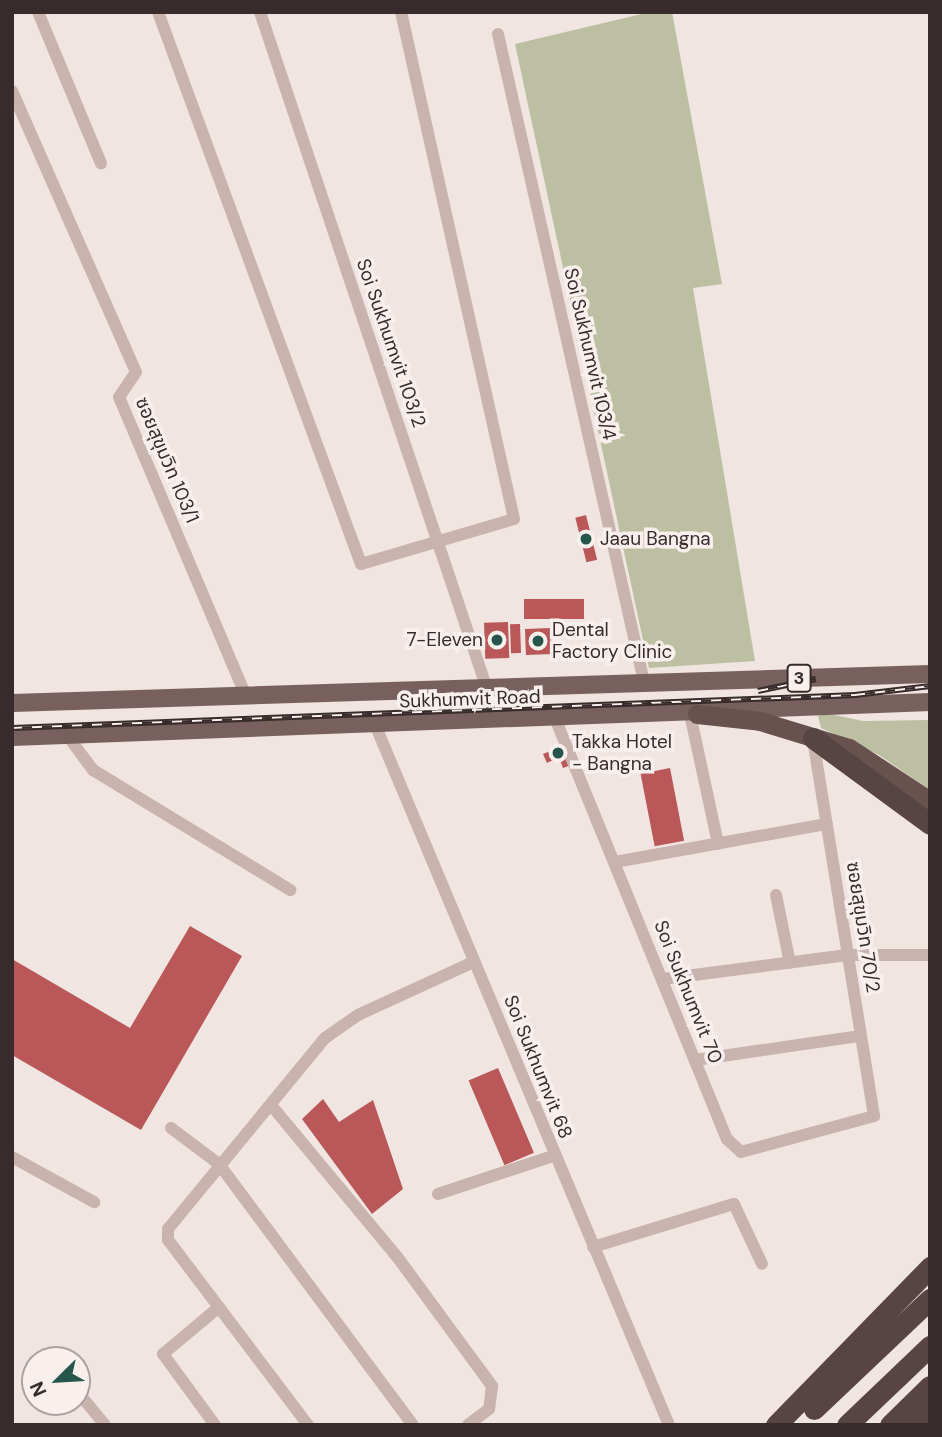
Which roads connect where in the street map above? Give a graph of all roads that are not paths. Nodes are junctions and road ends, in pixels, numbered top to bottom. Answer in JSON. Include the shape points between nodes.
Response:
{"nodes":[{"id":1,"x":38,"y":12,"type":"edge"},
{"id":2,"x":158,"y":12,"type":"edge"},
{"id":3,"x":260,"y":12,"type":"edge"},
{"id":4,"x":401,"y":12,"type":"edge"},
{"id":5,"x":498,"y":34,"type":"dead end"},
{"id":6,"x":12,"y":91,"type":"edge"},
{"id":7,"x":101,"y":163,"type":"dead end"},
{"id":8,"x":438,"y":541,"type":"junction"},
{"id":9,"x":930,"y":674,"type":"edge"},
{"id":10,"x":644,"y":682,"type":"junction"},
{"id":11,"x":486,"y":686,"type":"junction"},
{"id":12,"x":370,"y":692,"type":"junction"},
{"id":13,"x":246,"y":695,"type":"junction"},
{"id":14,"x":930,"y":702,"type":"edge"},
{"id":15,"x":12,"y":703,"type":"edge"},
{"id":16,"x":687,"y":714,"type":"junction"},
{"id":17,"x":555,"y":718,"type":"junction"},
{"id":18,"x":374,"y":722,"type":"junction"},
{"id":19,"x":67,"y":735,"type":"junction"},
{"id":20,"x":12,"y":737,"type":"edge"},
{"id":21,"x":813,"y":738,"type":"junction"},
{"id":22,"x":930,"y":801,"type":"edge"},
{"id":23,"x":827,"y":824,"type":"junction"},
{"id":24,"x":930,"y":824,"type":"edge"},
{"id":25,"x":718,"y":844,"type":"junction"},
{"id":26,"x":615,"y":862,"type":"junction"},
{"id":27,"x":290,"y":890,"type":"dead end"},
{"id":28,"x":776,"y":895,"type":"dead end"},
{"id":29,"x":847,"y":955,"type":"junction"},
{"id":30,"x":930,"y":955,"type":"edge"},
{"id":31,"x":473,"y":962,"type":"junction"},
{"id":32,"x":790,"y":963,"type":"junction"},
{"id":33,"x":663,"y":979,"type":"junction"},
{"id":34,"x":860,"y":1036,"type":"junction"},
{"id":35,"x":695,"y":1060,"type":"junction"},
{"id":36,"x":271,"y":1105,"type":"junction"},
{"id":37,"x":870,"y":1121,"type":"joint"},
{"id":38,"x":171,"y":1128,"type":"dead end"},
{"id":39,"x":554,"y":1156,"type":"junction"},
{"id":40,"x":12,"y":1157,"type":"edge"},
{"id":41,"x":219,"y":1164,"type":"junction"},
{"id":42,"x":438,"y":1194,"type":"dead end"},
{"id":43,"x":94,"y":1202,"type":"dead end"},
{"id":44,"x":593,"y":1247,"type":"junction"},
{"id":45,"x":762,"y":1264,"type":"dead end"},
{"id":46,"x":930,"y":1267,"type":"edge"},
{"id":47,"x":930,"y":1299,"type":"edge"},
{"id":48,"x":219,"y":1307,"type":"junction"},
{"id":49,"x":930,"y":1318,"type":"edge"},
{"id":50,"x":930,"y":1346,"type":"edge"},
{"id":51,"x":930,"y":1386,"type":"edge"},
{"id":52,"x":930,"y":1406,"type":"edge"},
{"id":53,"x":91,"y":1409,"type":"edge"},
{"id":54,"x":104,"y":1425,"type":"edge"},
{"id":55,"x":215,"y":1425,"type":"edge"},
{"id":56,"x":308,"y":1425,"type":"edge"},
{"id":57,"x":413,"y":1425,"type":"edge"},
{"id":58,"x":468,"y":1425,"type":"edge"},
{"id":59,"x":669,"y":1425,"type":"edge"},
{"id":60,"x":776,"y":1425,"type":"edge"},
{"id":61,"x":797,"y":1425,"type":"edge"},
{"id":62,"x":817,"y":1425,"type":"edge"},
{"id":63,"x":847,"y":1425,"type":"edge"},
{"id":64,"x":890,"y":1425,"type":"edge"},
{"id":65,"x":913,"y":1425,"type":"edge"}],
"edges":[{"from":1,"to":7,"type":"street"},
{"from":2,"to":8,"type":"street","via":[[361,565]]},
{"from":3,"to":8,"type":"street","name":"Soi Sukhumvit 103/2"},
{"from":4,"to":8,"type":"street","via":[[514,519]]},
{"from":5,"to":10,"type":"street","name":"Soi Sukhumvit 103/4"},
{"from":6,"to":13,"type":"street","name":"ซอยสุขุมวิท 103/1","via":[[136,372],[119,397]]},
{"from":8,"to":11,"type":"street","name":"Soi Sukhumvit 103/2"},
{"from":9,"to":10,"type":"main road","name":"Sukhumvit Road","number":"3"},
{"from":10,"to":11,"type":"main road","name":"Sukhumvit Road"},
{"from":11,"to":12,"type":"main road","name":"Sukhumvit Road"},
{"from":12,"to":13,"type":"main road","name":"Sukhumvit Road"},
{"from":12,"to":18,"type":"main road"},
{"from":13,"to":15,"type":"main road","name":"Sukhumvit Road"},
{"from":14,"to":16,"type":"main road","name":"Sukhumvit Road","number":"3"},
{"from":16,"to":17,"type":"main road","name":"Sukhumvit Road"},
{"from":16,"to":21,"type":"highway","via":[[760,721]]},
{"from":16,"to":25,"type":"street"},
{"from":17,"to":18,"type":"main road","name":"Sukhumvit Road"},
{"from":17,"to":26,"type":"street","name":"Soi Sukhumvit 70"},
{"from":18,"to":19,"type":"main road","name":"Sukhumvit Road"},
{"from":18,"to":31,"type":"street","name":"Soi Sukhumvit 68"},
{"from":19,"to":20,"type":"main road","name":"Sukhumvit Road"},
{"from":19,"to":27,"type":"street","via":[[84,764]]},
{"from":21,"to":22,"type":"highway","via":[[874,761]]},
{"from":21,"to":23,"type":"street","name":"ซอยสุขุมวิท 70/2"},
{"from":21,"to":24,"type":"highway"},
{"from":23,"to":25,"type":"street"},
{"from":23,"to":29,"type":"street","name":"ซอยสุขุมวิท 70/2"},
{"from":25,"to":26,"type":"street"},
{"from":26,"to":33,"type":"street","name":"Soi Sukhumvit 70"},
{"from":28,"to":32,"type":"street"},
{"from":29,"to":30,"type":"street"},
{"from":29,"to":32,"type":"street"},
{"from":29,"to":34,"type":"street","name":"ซอยสุขุมวิท 70/2"},
{"from":31,"to":36,"type":"street","via":[[332,1032]]},
{"from":31,"to":39,"type":"street","name":"Soi Sukhumvit 68"},
{"from":32,"to":33,"type":"street"},
{"from":33,"to":35,"type":"street","name":"Soi Sukhumvit 70"},
{"from":34,"to":35,"type":"street"},
{"from":34,"to":37,"type":"street","name":"ซอยสุขุมวิท 70/2"},
{"from":35,"to":37,"type":"street","name":"Soi Sukhumvit 70","via":[[727,1139],[741,1152]]},
{"from":36,"to":41,"type":"street"},
{"from":36,"to":58,"type":"street","via":[[398,1258],[492,1386],[489,1409]]},
{"from":38,"to":41,"type":"street"},
{"from":39,"to":42,"type":"street"},
{"from":39,"to":44,"type":"street","name":"Soi Sukhumvit 68"},
{"from":40,"to":43,"type":"street"},
{"from":41,"to":48,"type":"street","via":[[166,1235]]},
{"from":41,"to":57,"type":"street"},
{"from":44,"to":45,"type":"street","via":[[734,1205]]},
{"from":44,"to":59,"type":"street","name":"Soi Sukhumvit 68"},
{"from":46,"to":60,"type":"highway"},
{"from":47,"to":61,"type":"highway"},
{"from":48,"to":55,"type":"street","via":[[163,1354]]},
{"from":48,"to":56,"type":"street"},
{"from":49,"to":62,"type":"highway"},
{"from":50,"to":63,"type":"highway"},
{"from":51,"to":64,"type":"highway"},
{"from":52,"to":65,"type":"highway"},
{"from":53,"to":54,"type":"street"}]}
